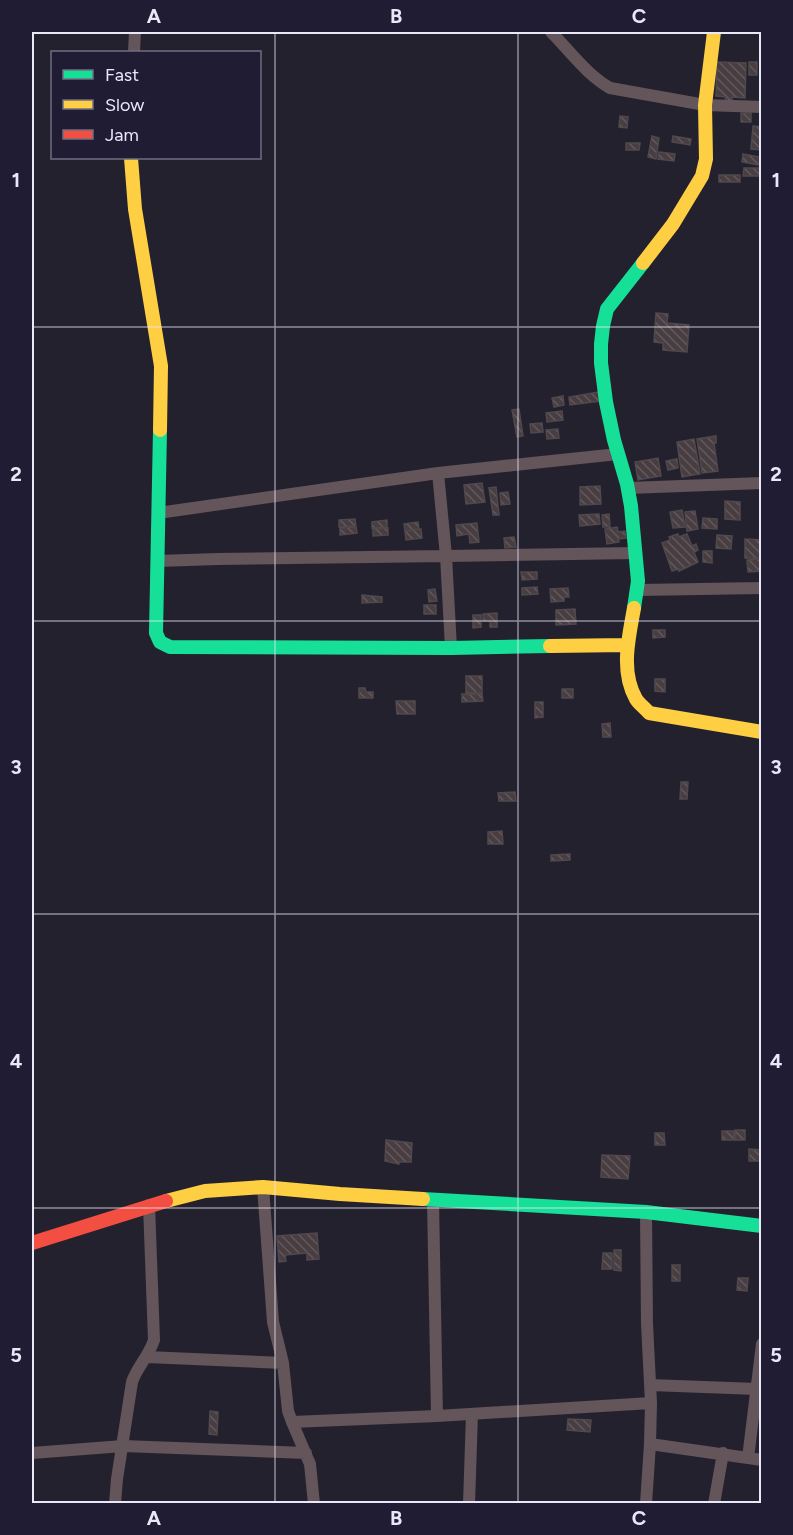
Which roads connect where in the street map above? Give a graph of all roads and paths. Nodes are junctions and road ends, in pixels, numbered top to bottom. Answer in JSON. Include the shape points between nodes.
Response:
{"nodes":[{"id":1,"x":135,"y":32,"type":"edge"},
{"id":2,"x":551,"y":32,"type":"edge"},
{"id":3,"x":714,"y":32,"type":"edge"},
{"id":4,"x":134,"y":51,"type":"edge"},
{"id":5,"x":705,"y":105,"type":"junction"},
{"id":6,"x":762,"y":107,"type":"edge"},
{"id":7,"x":131,"y":159,"type":"edge"},
{"id":8,"x":618,"y":454,"type":"junction"},
{"id":9,"x":438,"y":473,"type":"junction"},
{"id":10,"x":762,"y":483,"type":"edge"},
{"id":11,"x":628,"y":488,"type":"junction"},
{"id":12,"x":158,"y":513,"type":"junction"},
{"id":13,"x":635,"y":552,"type":"junction"},
{"id":14,"x":446,"y":556,"type":"junction"},
{"id":15,"x":157,"y":561,"type":"junction"},
{"id":16,"x":762,"y":588,"type":"edge"},
{"id":17,"x":638,"y":590,"type":"junction"},
{"id":18,"x":627,"y":645,"type":"junction"},
{"id":19,"x":451,"y":648,"type":"junction"},
{"id":20,"x":762,"y":732,"type":"edge"},
{"id":21,"x":263,"y":1187,"type":"junction"},
{"id":22,"x":433,"y":1200,"type":"junction"},
{"id":23,"x":149,"y":1205,"type":"junction"},
{"id":24,"x":646,"y":1212,"type":"junction"},
{"id":25,"x":762,"y":1226,"type":"edge"},
{"id":26,"x":32,"y":1243,"type":"edge"},
{"id":27,"x":762,"y":1344,"type":"edge"},
{"id":28,"x":147,"y":1358,"type":"junction"},
{"id":29,"x":283,"y":1363,"type":"junction"},
{"id":30,"x":650,"y":1384,"type":"junction"},
{"id":31,"x":756,"y":1389,"type":"junction"},
{"id":32,"x":651,"y":1403,"type":"junction"},
{"id":33,"x":472,"y":1414,"type":"junction"},
{"id":34,"x":437,"y":1416,"type":"junction"},
{"id":35,"x":292,"y":1422,"type":"junction"},
{"id":36,"x":650,"y":1444,"type":"junction"},
{"id":37,"x":123,"y":1446,"type":"junction"},
{"id":38,"x":32,"y":1453,"type":"edge"},
{"id":39,"x":306,"y":1453,"type":"junction"},
{"id":40,"x":723,"y":1454,"type":"junction"},
{"id":41,"x":748,"y":1458,"type":"junction"},
{"id":42,"x":762,"y":1460,"type":"edge"},
{"id":43,"x":116,"y":1503,"type":"edge"},
{"id":44,"x":314,"y":1503,"type":"edge"},
{"id":45,"x":469,"y":1503,"type":"edge"},
{"id":46,"x":646,"y":1503,"type":"edge"},
{"id":47,"x":714,"y":1503,"type":"edge"}],
"edges":[{"from":1,"to":4,"type":"street"},
{"from":2,"to":5,"type":"street","via":[[590,74],[610,88]]},
{"from":3,"to":5,"type":"street"},
{"from":5,"to":6,"type":"street"},
{"from":5,"to":8,"type":"street","via":[[706,159],[702,176],[673,224],[608,309],[602,324],[600,363]]},
{"from":7,"to":12,"type":"street","via":[[160,362]]},
{"from":8,"to":9,"type":"street"},
{"from":8,"to":11,"type":"street"},
{"from":9,"to":12,"type":"street"},
{"from":9,"to":14,"type":"street"},
{"from":10,"to":11,"type":"street"},
{"from":11,"to":13,"type":"street"},
{"from":12,"to":15,"type":"street"},
{"from":13,"to":14,"type":"street"},
{"from":13,"to":17,"type":"street"},
{"from":14,"to":15,"type":"street"},
{"from":14,"to":19,"type":"street"},
{"from":15,"to":19,"type":"street","via":[[156,633],[160,642],[170,647]]},
{"from":16,"to":17,"type":"street"},
{"from":17,"to":18,"type":"street"},
{"from":18,"to":19,"type":"street"},
{"from":18,"to":20,"type":"street","via":[[632,691],[649,713]]},
{"from":21,"to":22,"type":"street"},
{"from":21,"to":23,"type":"street","via":[[205,1191]]},
{"from":21,"to":29,"type":"street","via":[[273,1322]]},
{"from":22,"to":24,"type":"street"},
{"from":22,"to":34,"type":"street"},
{"from":23,"to":26,"type":"street"},
{"from":23,"to":28,"type":"street","via":[[154,1340]]},
{"from":24,"to":25,"type":"street"},
{"from":24,"to":30,"type":"street"},
{"from":27,"to":31,"type":"street"},
{"from":28,"to":29,"type":"street"},
{"from":28,"to":37,"type":"street","via":[[132,1382]]},
{"from":29,"to":35,"type":"street"},
{"from":30,"to":31,"type":"street"},
{"from":30,"to":32,"type":"street"},
{"from":31,"to":41,"type":"street"},
{"from":32,"to":33,"type":"street"},
{"from":32,"to":36,"type":"street"},
{"from":33,"to":34,"type":"street"},
{"from":33,"to":45,"type":"street"},
{"from":34,"to":35,"type":"street"},
{"from":35,"to":39,"type":"street"},
{"from":36,"to":40,"type":"street"},
{"from":36,"to":46,"type":"street"},
{"from":37,"to":38,"type":"street"},
{"from":37,"to":39,"type":"street"},
{"from":37,"to":43,"type":"street"},
{"from":39,"to":44,"type":"street"},
{"from":40,"to":41,"type":"street"},
{"from":40,"to":47,"type":"street"},
{"from":41,"to":42,"type":"street"}]}
